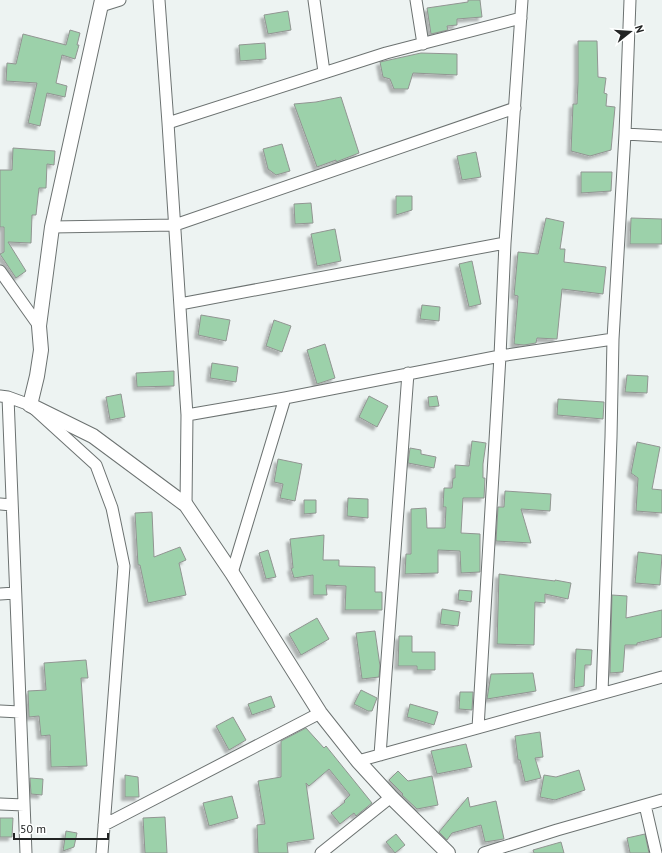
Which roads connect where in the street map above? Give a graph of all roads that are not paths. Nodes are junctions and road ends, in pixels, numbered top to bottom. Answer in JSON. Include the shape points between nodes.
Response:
{"nodes":[{"id":1,"x":120,"y":0,"type":"edge"},
{"id":2,"x":159,"y":0,"type":"edge"},
{"id":3,"x":314,"y":0,"type":"edge"},
{"id":4,"x":416,"y":0,"type":"edge"},
{"id":5,"x":522,"y":0,"type":"edge"},
{"id":6,"x":630,"y":0,"type":"edge"},
{"id":7,"x":102,"y":3,"type":"edge"},
{"id":8,"x":521,"y":18,"type":"junction"},
{"id":9,"x":423,"y":44,"type":"junction"},
{"id":10,"x":324,"y":72,"type":"junction"},
{"id":11,"x":515,"y":108,"type":"junction"},
{"id":12,"x":168,"y":123,"type":"junction"},
{"id":13,"x":625,"y":134,"type":"junction"},
{"id":14,"x":662,"y":136,"type":"edge"},
{"id":15,"x":175,"y":225,"type":"junction"},
{"id":16,"x":52,"y":227,"type":"junction"},
{"id":17,"x":505,"y":243,"type":"junction"},
{"id":18,"x":0,"y":271,"type":"edge"},
{"id":19,"x":180,"y":304,"type":"junction"},
{"id":20,"x":38,"y":326,"type":"junction"},
{"id":21,"x":613,"y":338,"type":"junction"},
{"id":22,"x":500,"y":356,"type":"junction"},
{"id":23,"x":408,"y":373,"type":"junction"},
{"id":24,"x":4,"y":397,"type":"edge"},
{"id":25,"x":285,"y":398,"type":"junction"},
{"id":26,"x":30,"y":404,"type":"junction"},
{"id":27,"x":187,"y":415,"type":"junction"},
{"id":28,"x":0,"y":504,"type":"edge"},
{"id":29,"x":12,"y":505,"type":"junction"},
{"id":30,"x":186,"y":505,"type":"junction"},
{"id":31,"x":232,"y":573,"type":"junction"},
{"id":32,"x":16,"y":593,"type":"junction"},
{"id":33,"x":0,"y":594,"type":"edge"},
{"id":34,"x":662,"y":677,"type":"edge"},
{"id":35,"x":602,"y":693,"type":"junction"},
{"id":36,"x":0,"y":712,"type":"edge"},
{"id":37,"x":20,"y":712,"type":"junction"},
{"id":38,"x":320,"y":713,"type":"junction"},
{"id":39,"x":478,"y":728,"type":"junction"},
{"id":40,"x":380,"y":755,"type":"junction"},
{"id":41,"x":358,"y":761,"type":"junction"},
{"id":42,"x":391,"y":797,"type":"junction"},
{"id":43,"x":662,"y":800,"type":"edge"},
{"id":44,"x":0,"y":804,"type":"edge"},
{"id":45,"x":24,"y":805,"type":"junction"},
{"id":46,"x":644,"y":805,"type":"junction"},
{"id":47,"x":104,"y":825,"type":"junction"},
{"id":48,"x":26,"y":853,"type":"edge"},
{"id":49,"x":102,"y":853,"type":"edge"},
{"id":50,"x":321,"y":853,"type":"edge"},
{"id":51,"x":448,"y":853,"type":"edge"},
{"id":52,"x":484,"y":853,"type":"edge"},
{"id":53,"x":656,"y":853,"type":"edge"}],
"edges":[{"from":1,"to":7,"type":"street"},
{"from":2,"to":12,"type":"street"},
{"from":3,"to":10,"type":"street"},
{"from":4,"to":9,"type":"street"},
{"from":5,"to":8,"type":"street"},
{"from":6,"to":13,"type":"street"},
{"from":7,"to":16,"type":"street"},
{"from":8,"to":9,"type":"street"},
{"from":8,"to":11,"type":"street"},
{"from":9,"to":10,"type":"street"},
{"from":10,"to":12,"type":"street"},
{"from":11,"to":15,"type":"street"},
{"from":11,"to":17,"type":"street"},
{"from":12,"to":15,"type":"street"},
{"from":13,"to":14,"type":"street"},
{"from":13,"to":21,"type":"street"},
{"from":15,"to":16,"type":"street"},
{"from":15,"to":19,"type":"street"},
{"from":16,"to":20,"type":"street"},
{"from":17,"to":19,"type":"street"},
{"from":17,"to":22,"type":"street"},
{"from":18,"to":20,"type":"street"},
{"from":19,"to":27,"type":"street"},
{"from":20,"to":26,"type":"street","via":[[41,350]]},
{"from":21,"to":22,"type":"street"},
{"from":21,"to":35,"type":"street"},
{"from":22,"to":23,"type":"street"},
{"from":22,"to":39,"type":"street"},
{"from":23,"to":25,"type":"street"},
{"from":23,"to":40,"type":"street"},
{"from":24,"to":26,"type":"street"},
{"from":24,"to":29,"type":"street"},
{"from":25,"to":27,"type":"street"},
{"from":25,"to":31,"type":"street"},
{"from":26,"to":30,"type":"street","via":[[93,436]]},
{"from":26,"to":47,"type":"street","via":[[96,465],[112,508],[124,566]]},
{"from":27,"to":30,"type":"street"},
{"from":28,"to":29,"type":"street"},
{"from":29,"to":32,"type":"street"},
{"from":30,"to":31,"type":"street"},
{"from":31,"to":38,"type":"street"},
{"from":32,"to":33,"type":"street"},
{"from":32,"to":37,"type":"street"},
{"from":34,"to":35,"type":"street"},
{"from":35,"to":39,"type":"street"},
{"from":36,"to":37,"type":"street"},
{"from":37,"to":45,"type":"street"},
{"from":38,"to":41,"type":"street"},
{"from":38,"to":47,"type":"street"},
{"from":39,"to":40,"type":"street"},
{"from":40,"to":41,"type":"street"},
{"from":41,"to":42,"type":"street"},
{"from":42,"to":50,"type":"street"},
{"from":42,"to":51,"type":"street"},
{"from":43,"to":46,"type":"street"},
{"from":44,"to":45,"type":"street"},
{"from":45,"to":48,"type":"street"},
{"from":46,"to":52,"type":"street"},
{"from":46,"to":53,"type":"street"},
{"from":47,"to":49,"type":"street"}]}
